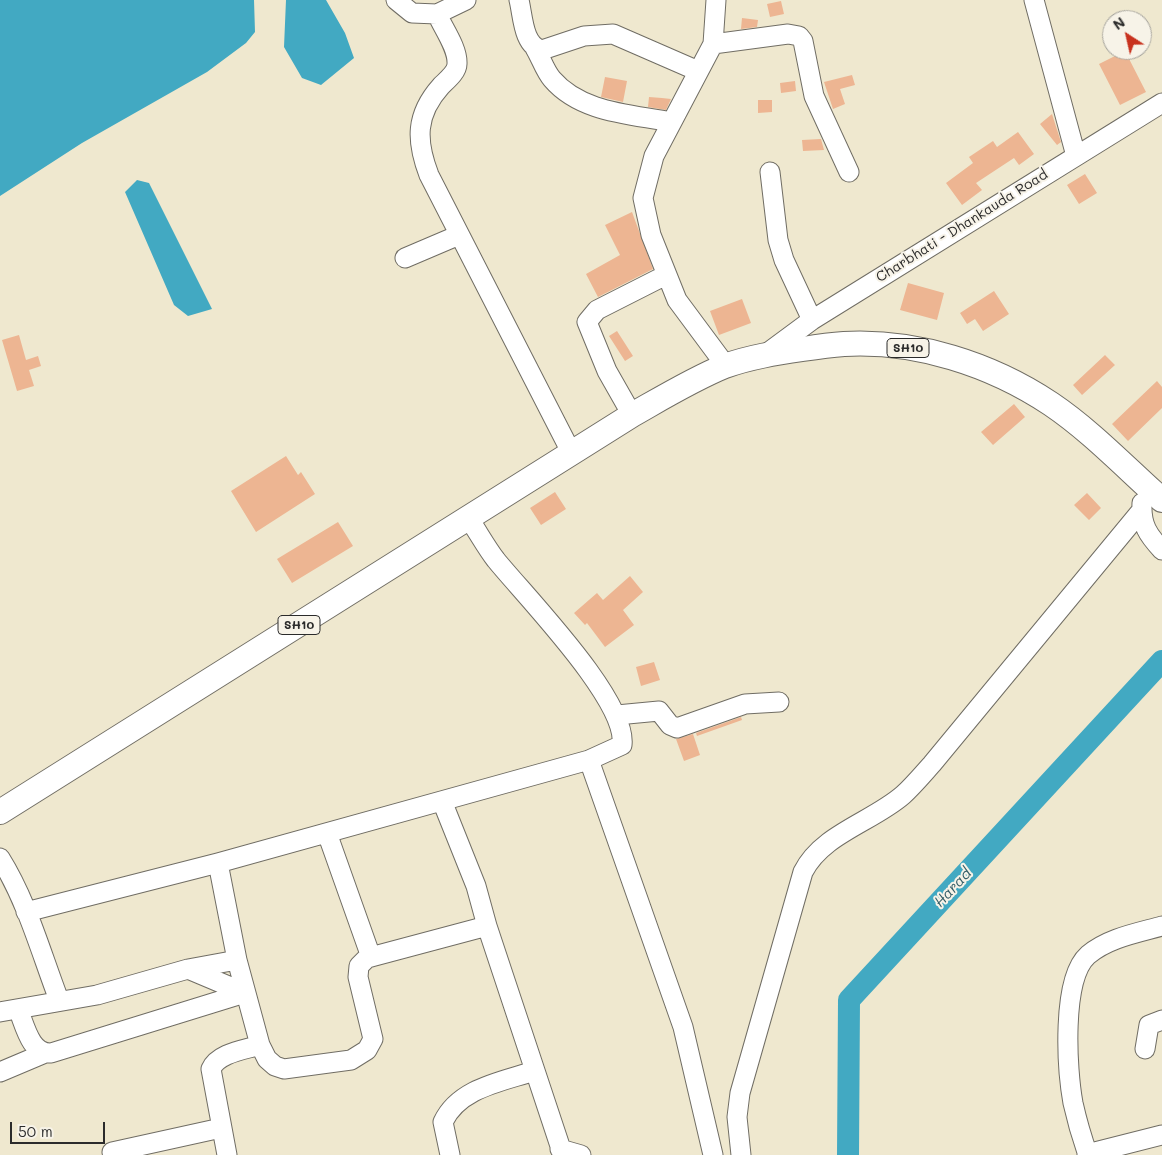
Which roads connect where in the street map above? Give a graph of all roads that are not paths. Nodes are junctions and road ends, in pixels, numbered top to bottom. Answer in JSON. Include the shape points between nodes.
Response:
{"nodes":[{"id":1,"x":396,"y":0,"type":"edge"},
{"id":2,"x":466,"y":0,"type":"edge"},
{"id":3,"x":519,"y":0,"type":"edge"},
{"id":4,"x":716,"y":0,"type":"edge"},
{"id":5,"x":1034,"y":0,"type":"edge"},
{"id":6,"x":437,"y":14,"type":"junction"},
{"id":7,"x":713,"y":44,"type":"junction"},
{"id":8,"x":535,"y":48,"type":"junction"},
{"id":9,"x":698,"y":71,"type":"junction"},
{"id":10,"x":1162,"y":103,"type":"edge"},
{"id":11,"x":671,"y":122,"type":"junction"},
{"id":12,"x":1076,"y":156,"type":"junction"},
{"id":13,"x":770,"y":172,"type":"dead end"},
{"id":14,"x":850,"y":172,"type":"dead end"},
{"id":15,"x":459,"y":234,"type":"junction"},
{"id":16,"x":404,"y":258,"type":"dead end"},
{"id":17,"x":666,"y":275,"type":"junction"},
{"id":18,"x":812,"y":320,"type":"junction"},
{"id":19,"x":766,"y":354,"type":"junction"},
{"id":20,"x":726,"y":366,"type":"junction"},
{"id":21,"x":627,"y":418,"type":"junction"},
{"id":22,"x":572,"y":454,"type":"junction"},
{"id":23,"x":1143,"y":482,"type":"junction"},
{"id":24,"x":1162,"y":500,"type":"edge"},
{"id":25,"x":1141,"y":511,"type":"junction"},
{"id":26,"x":469,"y":519,"type":"junction"},
{"id":27,"x":1162,"y":550,"type":"edge"},
{"id":28,"x":779,"y":702,"type":"dead end"},
{"id":29,"x":617,"y":715,"type":"junction"},
{"id":30,"x":590,"y":760,"type":"junction"},
{"id":31,"x":442,"y":801,"type":"junction"},
{"id":32,"x":0,"y":812,"type":"edge"},
{"id":33,"x":327,"y":833,"type":"junction"},
{"id":34,"x":0,"y":858,"type":"edge"},
{"id":35,"x":218,"y":863,"type":"junction"},
{"id":36,"x":26,"y":912,"type":"junction"},
{"id":37,"x":486,"y":926,"type":"junction"},
{"id":38,"x":1162,"y":926,"type":"edge"},
{"id":39,"x":371,"y":958,"type":"junction"},
{"id":40,"x":237,"y":960,"type":"junction"},
{"id":41,"x":188,"y":969,"type":"junction"},
{"id":42,"x":245,"y":993,"type":"junction"},
{"id":43,"x":59,"y":1000,"type":"junction"},
{"id":44,"x":9,"y":1011,"type":"edge"},
{"id":45,"x":1162,"y":1020,"type":"edge"},
{"id":46,"x":260,"y":1045,"type":"junction"},
{"id":47,"x":1145,"y":1049,"type":"dead end"},
{"id":48,"x":45,"y":1053,"type":"junction"},
{"id":49,"x":534,"y":1071,"type":"junction"},
{"id":50,"x":0,"y":1072,"type":"edge"},
{"id":51,"x":221,"y":1128,"type":"junction"},
{"id":52,"x":1162,"y":1135,"type":"edge"},
{"id":53,"x":112,"y":1152,"type":"dead end"},
{"id":54,"x":562,"y":1152,"type":"edge"},
{"id":55,"x":1088,"y":1154,"type":"edge"},
{"id":56,"x":227,"y":1155,"type":"edge"},
{"id":57,"x":450,"y":1155,"type":"edge"},
{"id":58,"x":581,"y":1155,"type":"edge"},
{"id":59,"x":714,"y":1155,"type":"edge"},
{"id":60,"x":740,"y":1155,"type":"edge"}],
"edges":[{"from":1,"to":6,"type":"street","via":[[412,13]]},
{"from":2,"to":6,"type":"street"},
{"from":3,"to":8,"type":"street","via":[[528,38]]},
{"from":4,"to":7,"type":"street"},
{"from":5,"to":12,"type":"street"},
{"from":6,"to":15,"type":"street","via":[[457,64],[455,71],[436,91],[419,125],[420,151]]},
{"from":7,"to":9,"type":"street"},
{"from":7,"to":14,"type":"street","via":[[788,34],[798,36],[803,41],[814,96]]},
{"from":8,"to":9,"type":"street","via":[[542,50],[584,36],[613,34]]},
{"from":8,"to":11,"type":"street","via":[[550,77],[576,100],[598,108]]},
{"from":9,"to":11,"type":"street"},
{"from":10,"to":12,"type":"street","name":"Charbhati - Dhankauda Road"},
{"from":11,"to":17,"type":"street","via":[[654,156],[643,198],[651,236]]},
{"from":12,"to":18,"type":"street","name":"Charbhati - Dhankauda Road"},
{"from":13,"to":18,"type":"street","via":[[778,240]]},
{"from":15,"to":16,"type":"street"},
{"from":15,"to":22,"type":"street"},
{"from":17,"to":20,"type":"street","via":[[677,300]]},
{"from":17,"to":21,"type":"street","via":[[597,310],[587,322]]},
{"from":18,"to":19,"type":"street","name":"Charbhati - Dhankauda Road"},
{"from":19,"to":20,"type":"main road","number":"SH10"},
{"from":19,"to":23,"type":"main road","number":"SH10","via":[[844,344],[897,346],[956,359],[1021,385],[1052,404]]},
{"from":20,"to":21,"type":"main road","number":"SH10"},
{"from":21,"to":22,"type":"main road","number":"SH10"},
{"from":22,"to":26,"type":"main road","number":"SH10"},
{"from":23,"to":24,"type":"main road","number":"SH10"},
{"from":23,"to":25,"type":"street"},
{"from":25,"to":27,"type":"street","via":[[1147,534]]},
{"from":25,"to":60,"type":"street","via":[[932,764],[902,795],[839,836],[808,863],[740,1093],[737,1117]]},
{"from":26,"to":29,"type":"street","via":[[495,558],[595,679]]},
{"from":26,"to":32,"type":"main road","number":"SH10"},
{"from":28,"to":29,"type":"street","via":[[745,704],[677,728],[670,725],[659,711]]},
{"from":29,"to":30,"type":"street","via":[[622,746]]},
{"from":30,"to":31,"type":"street"},
{"from":30,"to":59,"type":"street","via":[[683,1027]]},
{"from":31,"to":33,"type":"street"},
{"from":31,"to":37,"type":"street","via":[[476,886]]},
{"from":33,"to":35,"type":"street"},
{"from":33,"to":39,"type":"street"},
{"from":34,"to":36,"type":"street"},
{"from":35,"to":36,"type":"street"},
{"from":35,"to":40,"type":"street"},
{"from":36,"to":43,"type":"street"},
{"from":37,"to":39,"type":"street"},
{"from":37,"to":49,"type":"street"},
{"from":38,"to":55,"type":"street","via":[[1109,942],[1086,956],[1078,967],[1068,1003],[1070,1074],[1076,1118]]},
{"from":39,"to":46,"type":"street","via":[[359,966],[358,977],[373,1039],[359,1057],[284,1069],[267,1059]]},
{"from":40,"to":41,"type":"street"},
{"from":40,"to":42,"type":"street"},
{"from":41,"to":42,"type":"street"},
{"from":41,"to":43,"type":"street","via":[[97,995]]},
{"from":42,"to":46,"type":"street"},
{"from":42,"to":48,"type":"street"},
{"from":43,"to":44,"type":"street"},
{"from":44,"to":48,"type":"street","via":[[36,1048]]},
{"from":45,"to":47,"type":"street","via":[[1149,1025]]},
{"from":46,"to":51,"type":"street","via":[[221,1058],[211,1069]]},
{"from":48,"to":50,"type":"street"},
{"from":49,"to":54,"type":"street"},
{"from":49,"to":57,"type":"street","via":[[474,1091],[456,1103],[443,1122]]},
{"from":51,"to":53,"type":"street"},
{"from":51,"to":56,"type":"street"},
{"from":52,"to":55,"type":"street"},
{"from":54,"to":58,"type":"street"}]}
